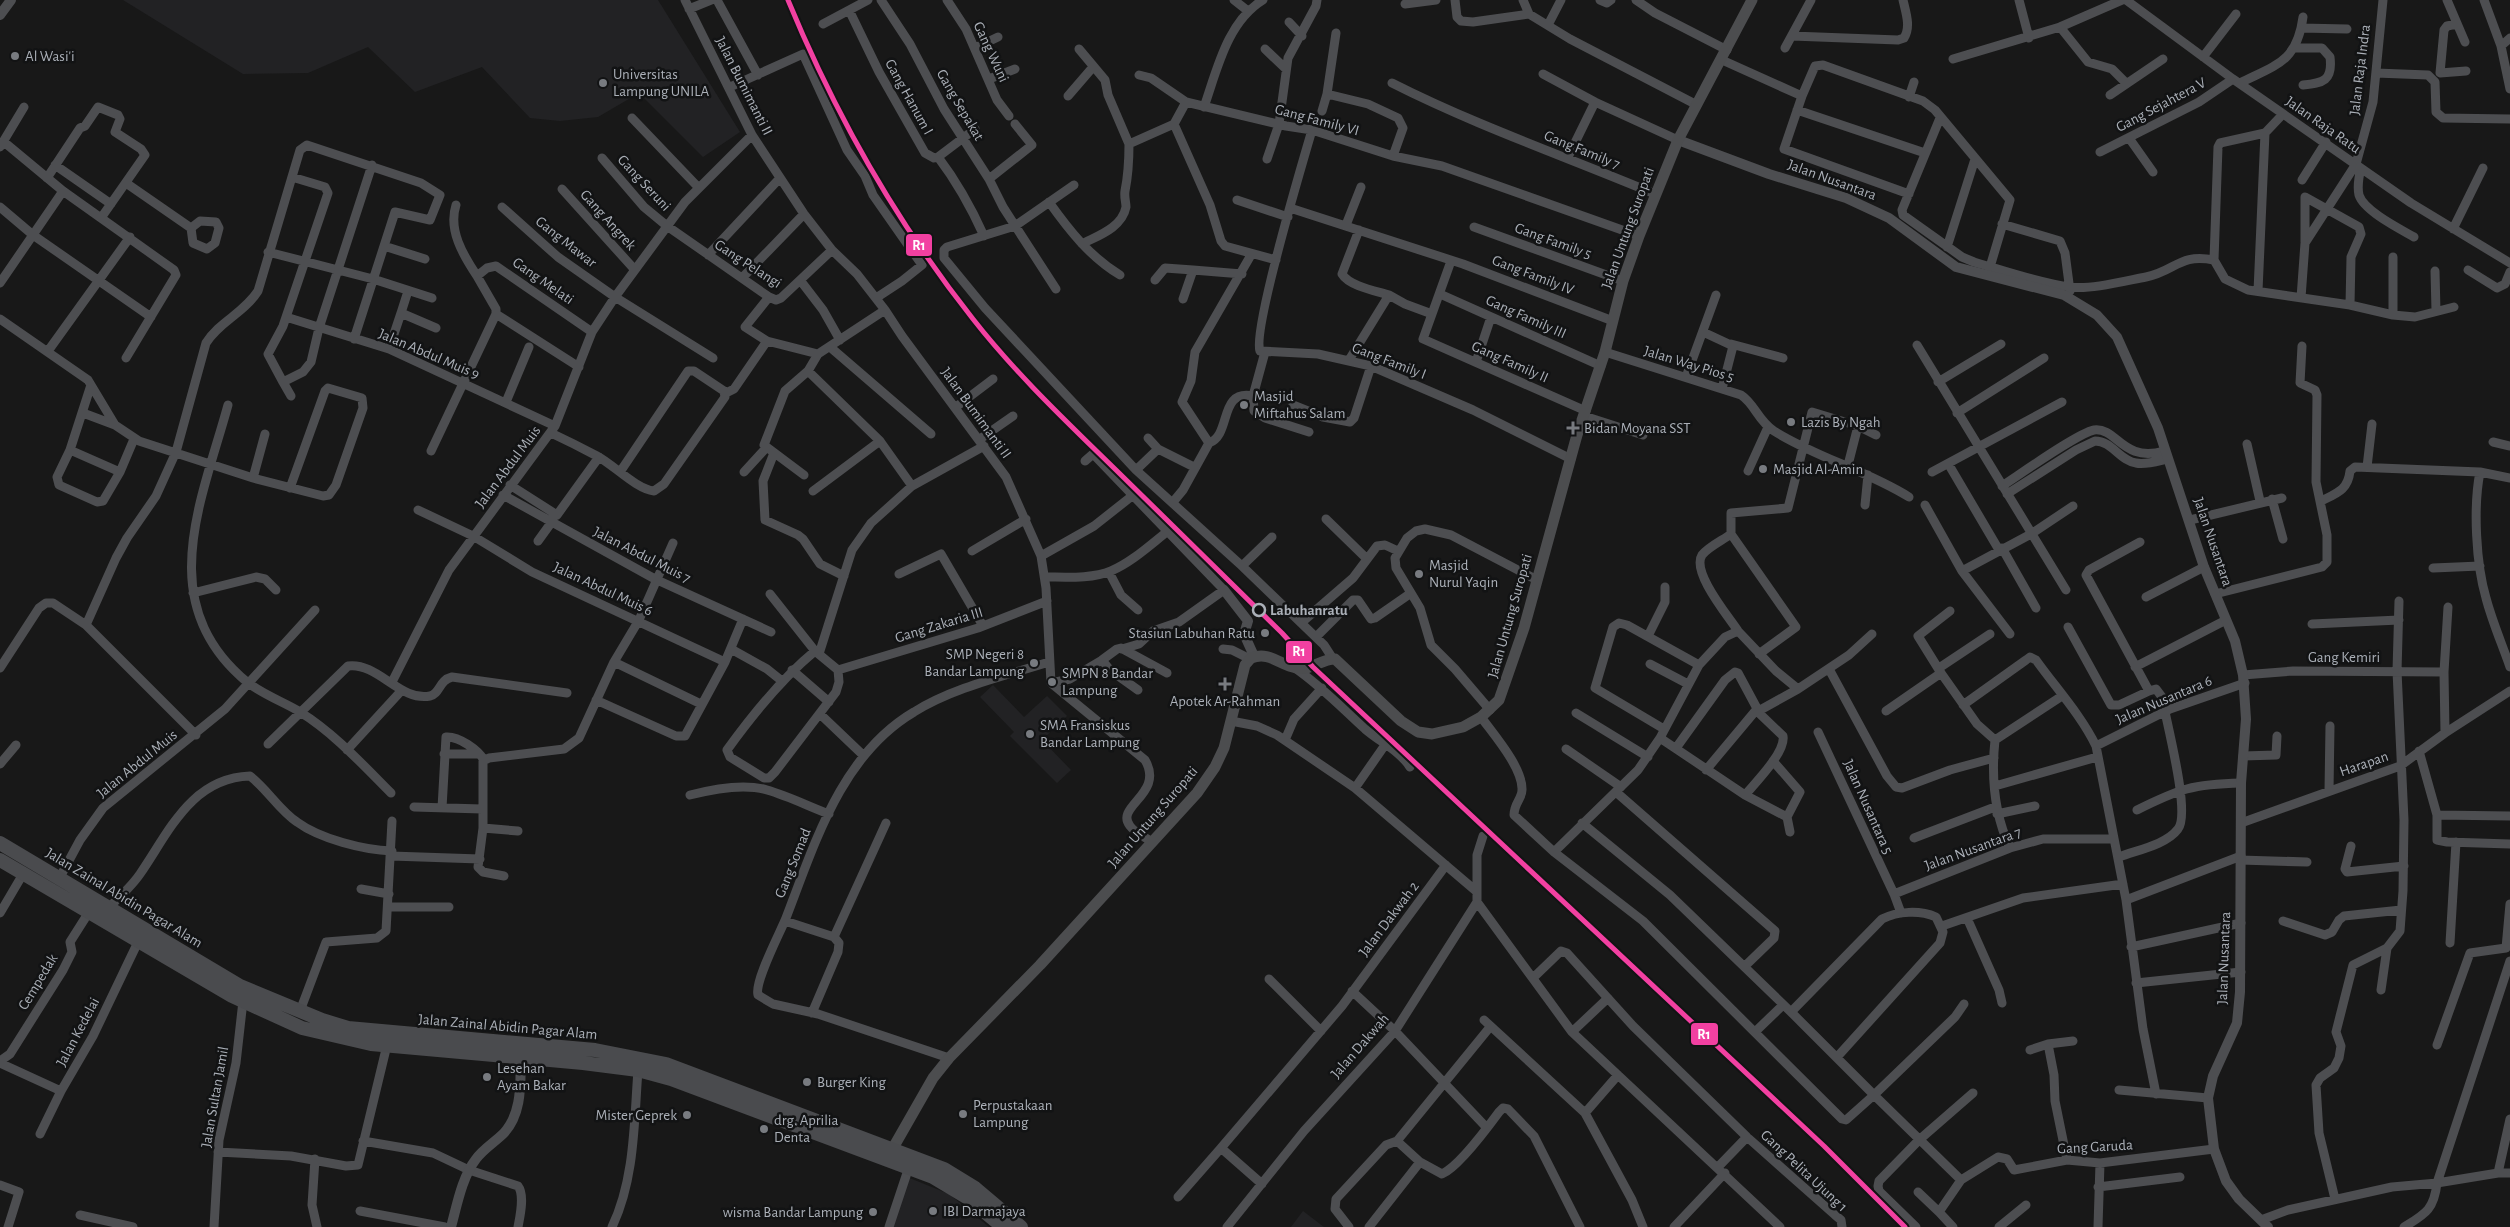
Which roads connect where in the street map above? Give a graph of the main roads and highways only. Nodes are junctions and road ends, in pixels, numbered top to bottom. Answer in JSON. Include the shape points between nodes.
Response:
{"nodes":[{"id":1,"x":1752,"y":0,"type":"edge"},
{"id":2,"x":0,"y":843,"type":"edge"},
{"id":3,"x":0,"y":860,"type":"edge"},
{"id":4,"x":707,"y":1086,"type":"junction"},
{"id":5,"x":840,"y":1136,"type":"junction"},
{"id":6,"x":893,"y":1148,"type":"junction"},
{"id":7,"x":1003,"y":1227,"type":"edge"},
{"id":8,"x":1021,"y":1227,"type":"edge"}],
"edges":[{"from":1,"to":6,"type":"main road","name":"Jalan Untung Suropati","via":[[1678,140],[1639,236],[1506,686],[1499,700],[1485,713],[1448,732],[1418,732],[1401,721],[1333,659],[1309,668],[1294,668],[1270,656],[1252,658],[1245,666],[1224,748],[1197,793],[1040,965],[949,1058],[933,1078]]},
{"from":2,"to":4,"type":"highway","name":"Jalan Zainal Abidin Pagar Alam","via":[[240,986],[348,1028],[626,1055],[666,1064]]},
{"from":3,"to":4,"type":"highway","name":"Jalan Zainal Abidin Pagar Alam","via":[[242,1001],[302,1028],[349,1040],[387,1045],[638,1070]]},
{"from":4,"to":5,"type":"highway","name":"Jalan Zainal Abidin Pagar Alam"},
{"from":5,"to":6,"type":"highway","name":"Jalan Zainal Abidin Pagar Alam"},
{"from":5,"to":7,"type":"highway","name":"Jalan Zainal Abidin Pagar Alam","via":[[955,1189]]},
{"from":6,"to":8,"type":"highway","name":"Jalan Zainal Abidin Pagar Alam","via":[[963,1179]]}]}
